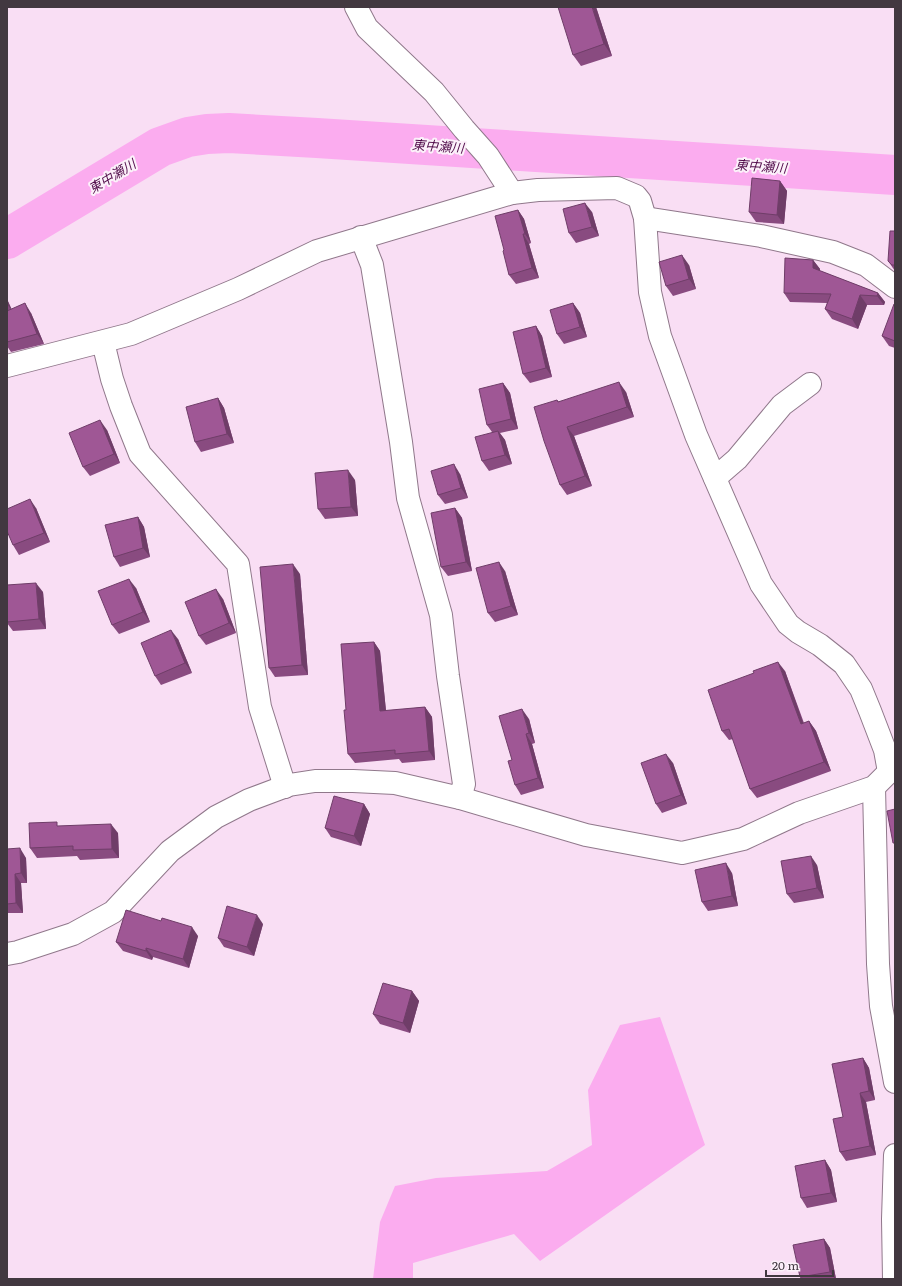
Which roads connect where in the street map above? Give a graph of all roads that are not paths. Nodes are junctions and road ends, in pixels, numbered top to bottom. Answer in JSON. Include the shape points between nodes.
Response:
{"nodes":[{"id":1,"x":356,"y":7,"type":"edge"},
{"id":2,"x":512,"y":193,"type":"junction"},
{"id":3,"x":645,"y":218,"type":"junction"},
{"id":4,"x":361,"y":237,"type":"junction"},
{"id":5,"x":895,"y":287,"type":"edge"},
{"id":6,"x":104,"y":342,"type":"junction"},
{"id":7,"x":7,"y":366,"type":"edge"},
{"id":8,"x":810,"y":384,"type":"dead end"},
{"id":9,"x":715,"y":478,"type":"junction"},
{"id":10,"x":886,"y":776,"type":"edge"},
{"id":11,"x":285,"y":787,"type":"junction"},
{"id":12,"x":460,"y":798,"type":"junction"},
{"id":13,"x":7,"y":954,"type":"edge"},
{"id":14,"x":895,"y":1082,"type":"edge"},
{"id":15,"x":895,"y":1155,"type":"edge"},
{"id":16,"x":894,"y":1279,"type":"edge"}],
"edges":[{"from":1,"to":2,"type":"street","via":[[367,28],[434,92],[482,149]]},
{"from":2,"to":3,"type":"street","via":[[617,188],[636,196]]},
{"from":2,"to":4,"type":"street"},
{"from":3,"to":5,"type":"street","via":[[761,236],[833,252],[866,265]]},
{"from":3,"to":9,"type":"street","via":[[650,292],[660,336]]},
{"from":4,"to":6,"type":"street","via":[[317,251],[238,289],[130,334]]},
{"from":4,"to":12,"type":"street","via":[[372,265],[408,498],[441,615],[464,784]]},
{"from":6,"to":7,"type":"street"},
{"from":6,"to":11,"type":"street","via":[[114,385],[140,454],[238,564],[260,707]]},
{"from":8,"to":9,"type":"street","via":[[782,405],[737,459]]},
{"from":9,"to":10,"type":"street","via":[[761,584],[788,624],[844,664],[861,689],[885,750]]},
{"from":10,"to":12,"type":"street","via":[[743,839],[682,853],[586,835]]},
{"from":10,"to":14,"type":"street","via":[[878,964],[881,1006]]},
{"from":11,"to":12,"type":"street","via":[[315,781],[395,783]]},
{"from":11,"to":13,"type":"street","via":[[249,800],[216,817],[170,851],[113,912],[73,934]]},
{"from":15,"to":16,"type":"street"}]}
